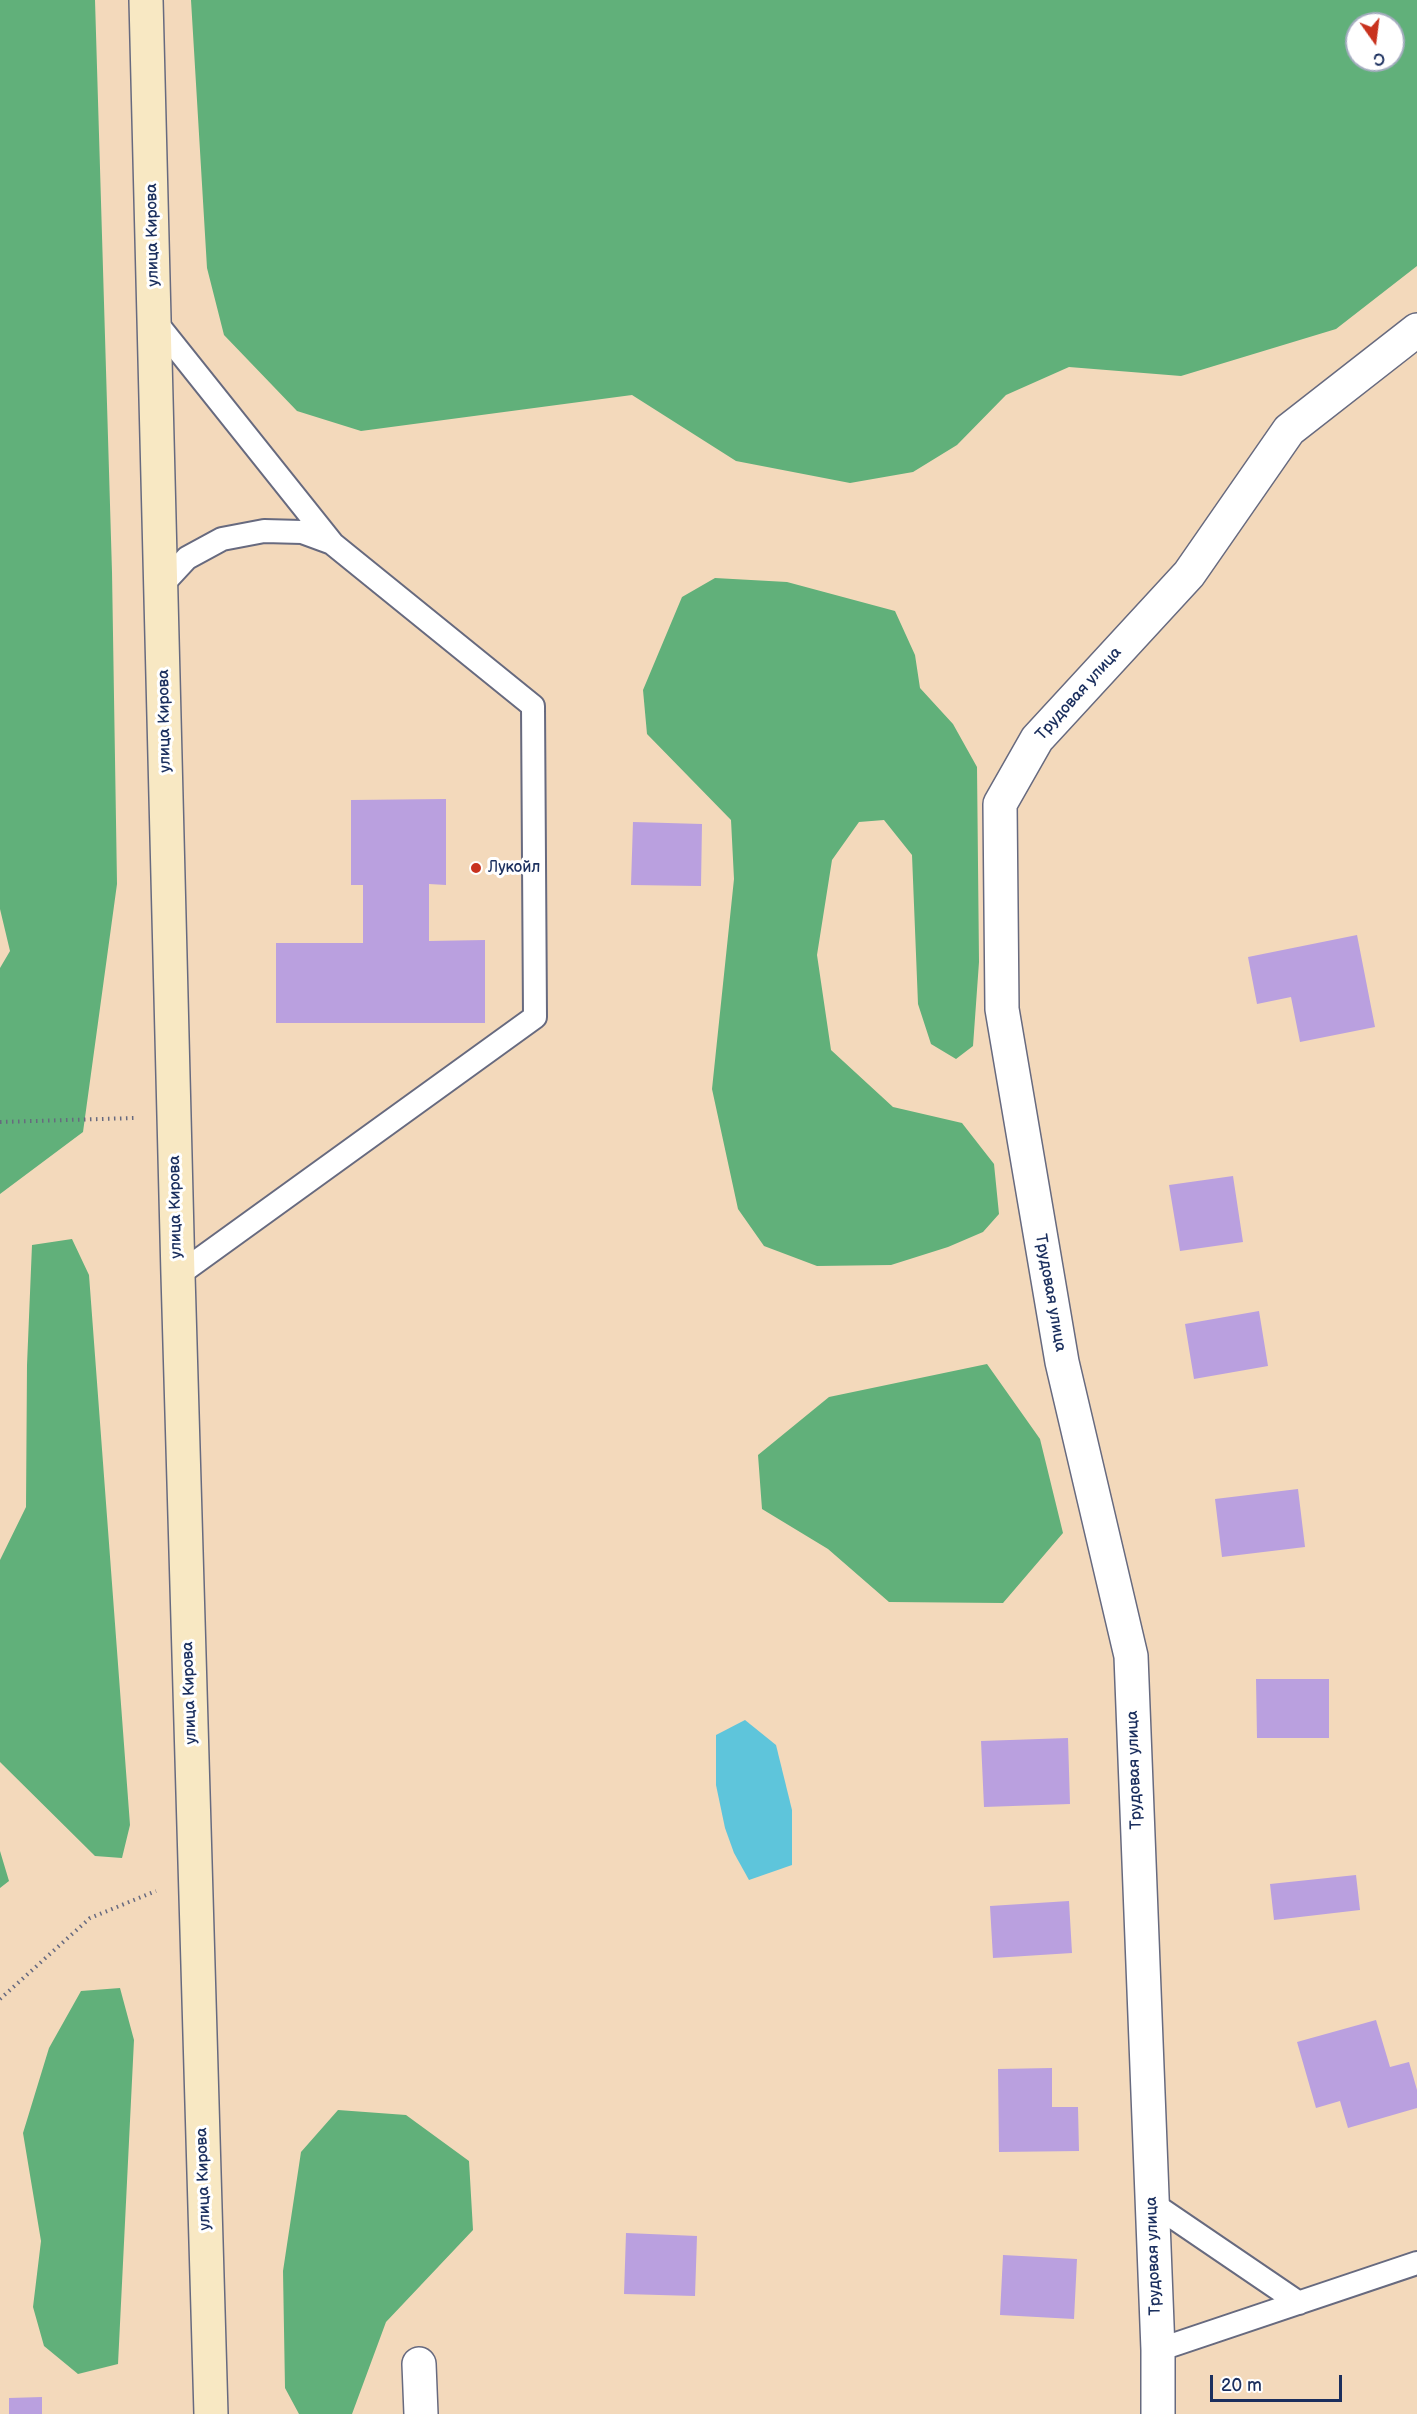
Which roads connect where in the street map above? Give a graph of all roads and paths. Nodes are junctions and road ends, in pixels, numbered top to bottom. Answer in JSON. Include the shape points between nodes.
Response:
{"nodes":[{"id":1,"x":146,"y":0,"type":"edge"},
{"id":2,"x":155,"y":321,"type":"junction"},
{"id":3,"x":1417,"y":330,"type":"edge"},
{"id":4,"x":333,"y":544,"type":"junction"},
{"id":5,"x":161,"y":586,"type":"junction"},
{"id":6,"x":174,"y":1116,"type":"junction"},
{"id":7,"x":0,"y":1122,"type":"edge"},
{"id":8,"x":178,"y":1275,"type":"junction"},
{"id":9,"x":195,"y":1875,"type":"junction"},
{"id":10,"x":0,"y":1999,"type":"edge"},
{"id":11,"x":1152,"y":2203,"type":"junction"},
{"id":12,"x":1417,"y":2262,"type":"edge"},
{"id":13,"x":1299,"y":2303,"type":"junction"},
{"id":14,"x":1158,"y":2350,"type":"junction"},
{"id":15,"x":419,"y":2364,"type":"dead end"},
{"id":16,"x":211,"y":2414,"type":"edge"},
{"id":17,"x":421,"y":2414,"type":"edge"},
{"id":18,"x":1158,"y":2414,"type":"edge"}],
"edges":[{"from":1,"to":2,"type":"main road","name":"улица Кирова"},
{"from":2,"to":4,"type":"lane"},
{"from":2,"to":5,"type":"main road","name":"улица Кирова"},
{"from":3,"to":11,"type":"street","name":"Трудовая улица","via":[[1289,430],[1189,574],[1037,740],[1000,804],[1002,1010],[1062,1362],[1131,1656]]},
{"from":4,"to":5,"type":"lane","via":[[302,532],[264,531],[222,539],[187,558]]},
{"from":4,"to":8,"type":"lane","via":[[533,706],[535,1017]]},
{"from":5,"to":6,"type":"main road","name":"улица Кирова"},
{"from":6,"to":7,"type":"path"},
{"from":6,"to":8,"type":"main road","name":"улица Кирова"},
{"from":8,"to":9,"type":"main road","name":"улица Кирова"},
{"from":9,"to":10,"type":"path","via":[[90,1918]]},
{"from":9,"to":16,"type":"main road","name":"улица Кирова"},
{"from":11,"to":13,"type":"lane"},
{"from":11,"to":14,"type":"street","name":"Трудовая улица"},
{"from":12,"to":13,"type":"lane"},
{"from":13,"to":14,"type":"lane"},
{"from":14,"to":18,"type":"street","name":"Трудовая улица"},
{"from":15,"to":17,"type":"street"}]}
